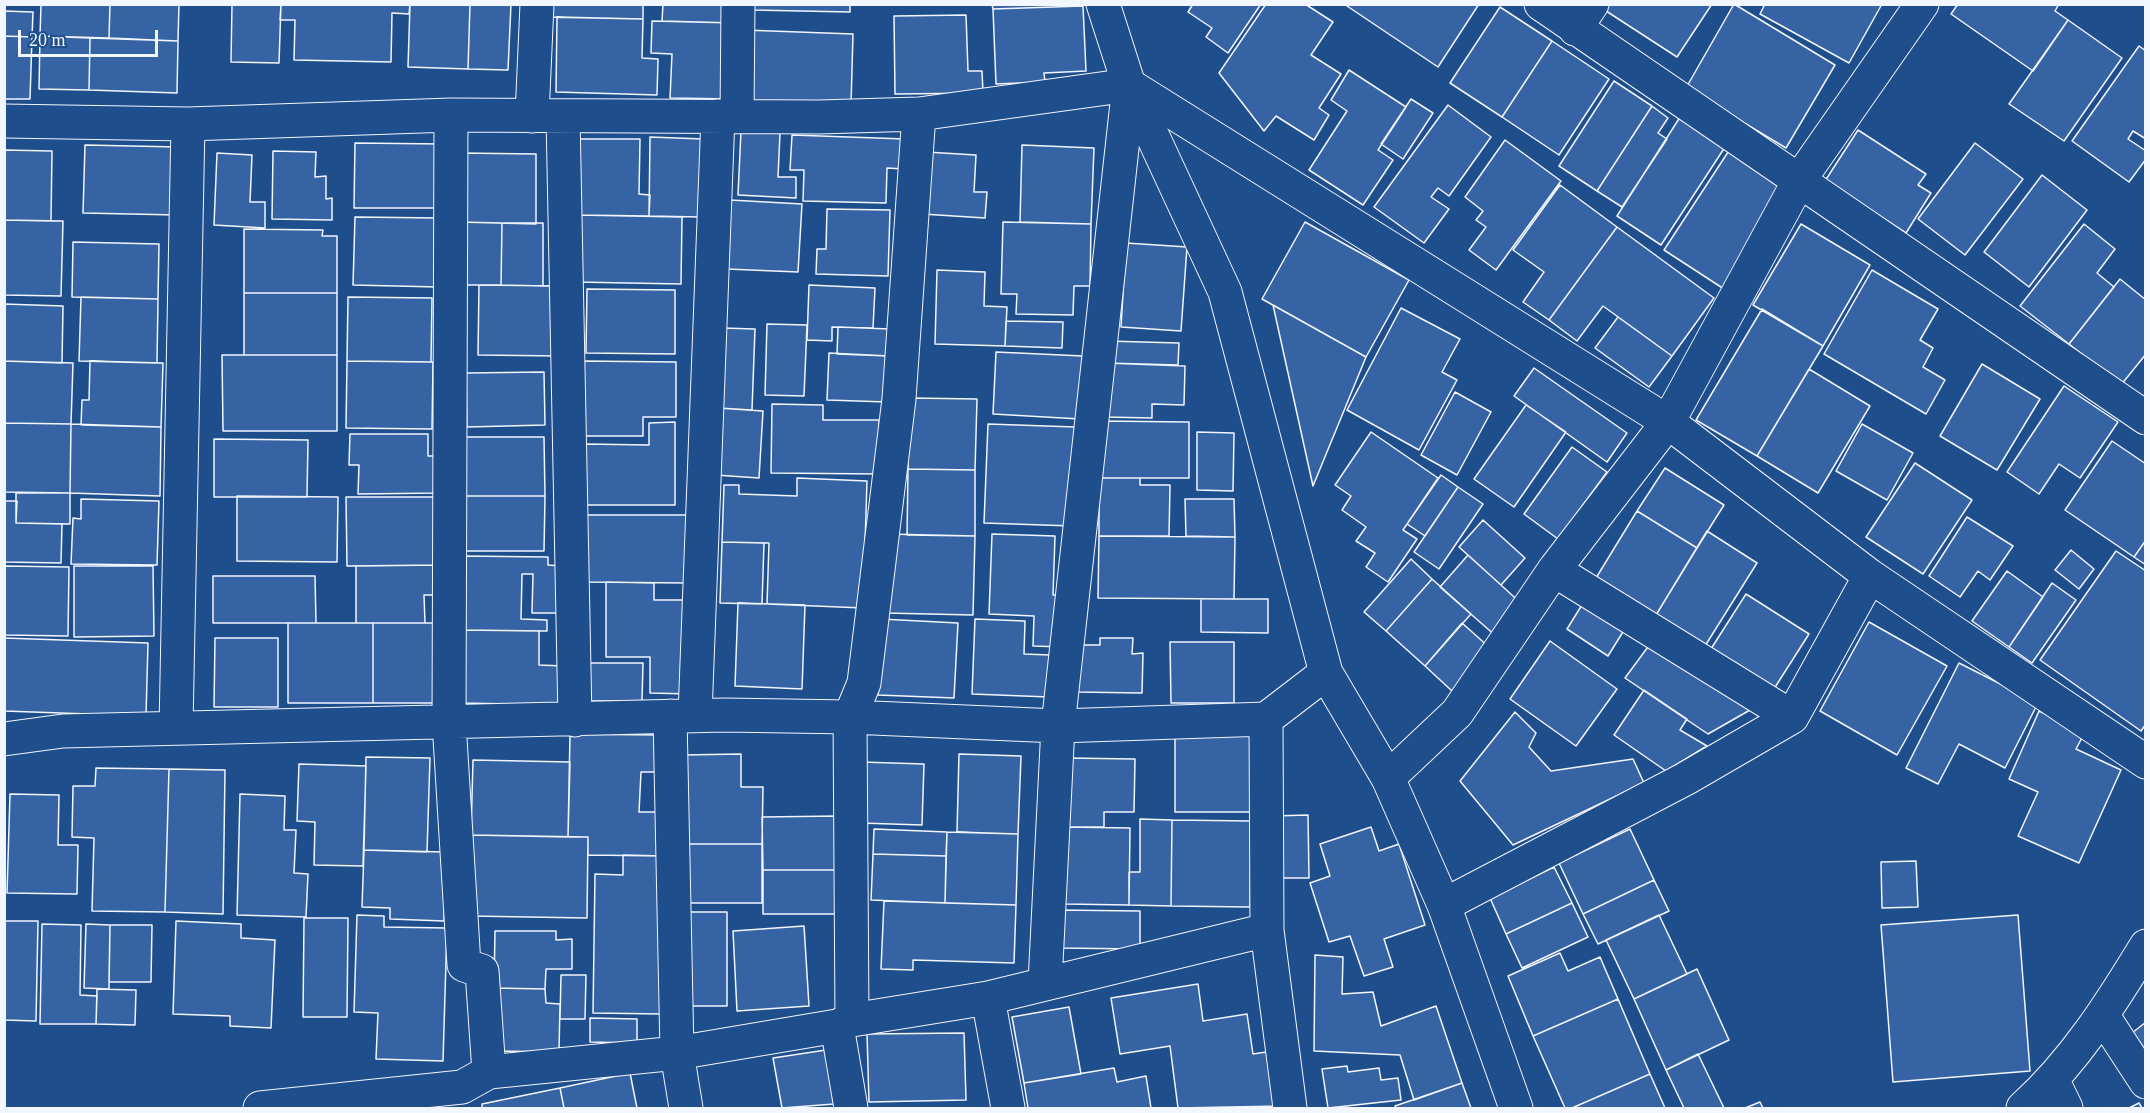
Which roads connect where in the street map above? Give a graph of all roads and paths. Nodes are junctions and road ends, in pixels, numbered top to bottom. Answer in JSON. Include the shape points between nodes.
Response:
{"nodes":[{"id":1,"x":537,"y":4,"type":"edge"},
{"id":2,"x":738,"y":4,"type":"edge"},
{"id":3,"x":1103,"y":4,"type":"edge"},
{"id":4,"x":1541,"y":4,"type":"edge"},
{"id":5,"x":1922,"y":4,"type":"edge"},
{"id":6,"x":1583,"y":17,"type":"edge"},
{"id":7,"x":1129,"y":85,"type":"junction"},
{"id":8,"x":919,"y":114,"type":"junction"},
{"id":9,"x":451,"y":115,"type":"junction"},
{"id":10,"x":547,"y":116,"type":"junction"},
{"id":11,"x":727,"y":116,"type":"junction"},
{"id":12,"x":4,"y":121,"type":"edge"},
{"id":13,"x":188,"y":124,"type":"junction"},
{"id":14,"x":1800,"y":179,"type":"junction"},
{"id":15,"x":2145,"y":418,"type":"edge"},
{"id":16,"x":1668,"y":422,"type":"junction"},
{"id":17,"x":1554,"y":570,"type":"junction"},
{"id":18,"x":1870,"y":576,"type":"junction"},
{"id":19,"x":1326,"y":674,"type":"junction"},
{"id":20,"x":682,"y":716,"type":"junction"},
{"id":21,"x":850,"y":717,"type":"junction"},
{"id":22,"x":1792,"y":717,"type":"junction"},
{"id":23,"x":1266,"y":719,"type":"junction"},
{"id":24,"x":575,"y":720,"type":"junction"},
{"id":25,"x":449,"y":722,"type":"junction"},
{"id":26,"x":1058,"y":726,"type":"junction"},
{"id":27,"x":176,"y":728,"type":"junction"},
{"id":28,"x":4,"y":739,"type":"edge"},
{"id":29,"x":2145,"y":762,"type":"edge"},
{"id":30,"x":1388,"y":778,"type":"junction"},
{"id":31,"x":1444,"y":905,"type":"junction"},
{"id":32,"x":1268,"y":930,"type":"junction"},
{"id":33,"x":2145,"y":946,"type":"edge"},
{"id":34,"x":1045,"y":983,"type":"junction"},
{"id":35,"x":988,"y":998,"type":"junction"},
{"id":36,"x":2103,"y":1016,"type":"junction"},
{"id":37,"x":845,"y":1023,"type":"junction"},
{"id":38,"x":676,"y":1053,"type":"junction"},
{"id":39,"x":2145,"y":1082,"type":"edge"},
{"id":40,"x":472,"y":1089,"type":"edge"},
{"id":41,"x":2060,"y":1095,"type":"edge"},
{"id":42,"x":268,"y":1108,"type":"edge"},
{"id":43,"x":686,"y":1108,"type":"edge"},
{"id":44,"x":851,"y":1108,"type":"edge"},
{"id":45,"x":1008,"y":1108,"type":"edge"},
{"id":46,"x":1290,"y":1108,"type":"edge"},
{"id":47,"x":1516,"y":1108,"type":"edge"},
{"id":48,"x":2023,"y":1108,"type":"edge"}],
"edges":[{"from":1,"to":10,"type":"street"},
{"from":2,"to":11,"type":"street"},
{"from":3,"to":7,"type":"street"},
{"from":4,"to":6,"type":"street"},
{"from":5,"to":14,"type":"street"},
{"from":6,"to":14,"type":"street"},
{"from":7,"to":8,"type":"street"},
{"from":7,"to":16,"type":"street"},
{"from":7,"to":19,"type":"street","via":[[1225,292]]},
{"from":7,"to":26,"type":"street"},
{"from":8,"to":11,"type":"street"},
{"from":8,"to":21,"type":"street","via":[[899,399],[864,683]]},
{"from":9,"to":10,"type":"street"},
{"from":9,"to":13,"type":"street"},
{"from":9,"to":25,"type":"street"},
{"from":10,"to":11,"type":"street"},
{"from":10,"to":24,"type":"street"},
{"from":11,"to":20,"type":"street"},
{"from":12,"to":13,"type":"street"},
{"from":13,"to":27,"type":"street"},
{"from":14,"to":15,"type":"street"},
{"from":14,"to":16,"type":"street"},
{"from":16,"to":17,"type":"street"},
{"from":16,"to":18,"type":"street"},
{"from":17,"to":22,"type":"street"},
{"from":17,"to":30,"type":"street","via":[[1457,713]]},
{"from":18,"to":22,"type":"street"},
{"from":18,"to":29,"type":"street"},
{"from":19,"to":23,"type":"street"},
{"from":19,"to":30,"type":"street"},
{"from":20,"to":21,"type":"street"},
{"from":20,"to":24,"type":"street"},
{"from":20,"to":38,"type":"street"},
{"from":21,"to":26,"type":"street"},
{"from":21,"to":37,"type":"street"},
{"from":22,"to":31,"type":"street","via":[[1685,779]]},
{"from":23,"to":26,"type":"street"},
{"from":23,"to":32,"type":"street"},
{"from":24,"to":25,"type":"street"},
{"from":25,"to":27,"type":"street"},
{"from":25,"to":40,"type":"street","via":[[464,965],[482,970]]},
{"from":26,"to":34,"type":"street"},
{"from":27,"to":28,"type":"street","via":[[63,731]]},
{"from":30,"to":31,"type":"street"},
{"from":31,"to":47,"type":"street"},
{"from":32,"to":34,"type":"street"},
{"from":32,"to":46,"type":"street"},
{"from":33,"to":36,"type":"street"},
{"from":34,"to":35,"type":"street"},
{"from":35,"to":37,"type":"street"},
{"from":35,"to":45,"type":"street"},
{"from":36,"to":39,"type":"street"},
{"from":36,"to":41,"type":"street"},
{"from":37,"to":38,"type":"street"},
{"from":37,"to":44,"type":"street"},
{"from":38,"to":40,"type":"street"},
{"from":38,"to":43,"type":"street"},
{"from":40,"to":42,"type":"street"},
{"from":41,"to":48,"type":"street"}]}
